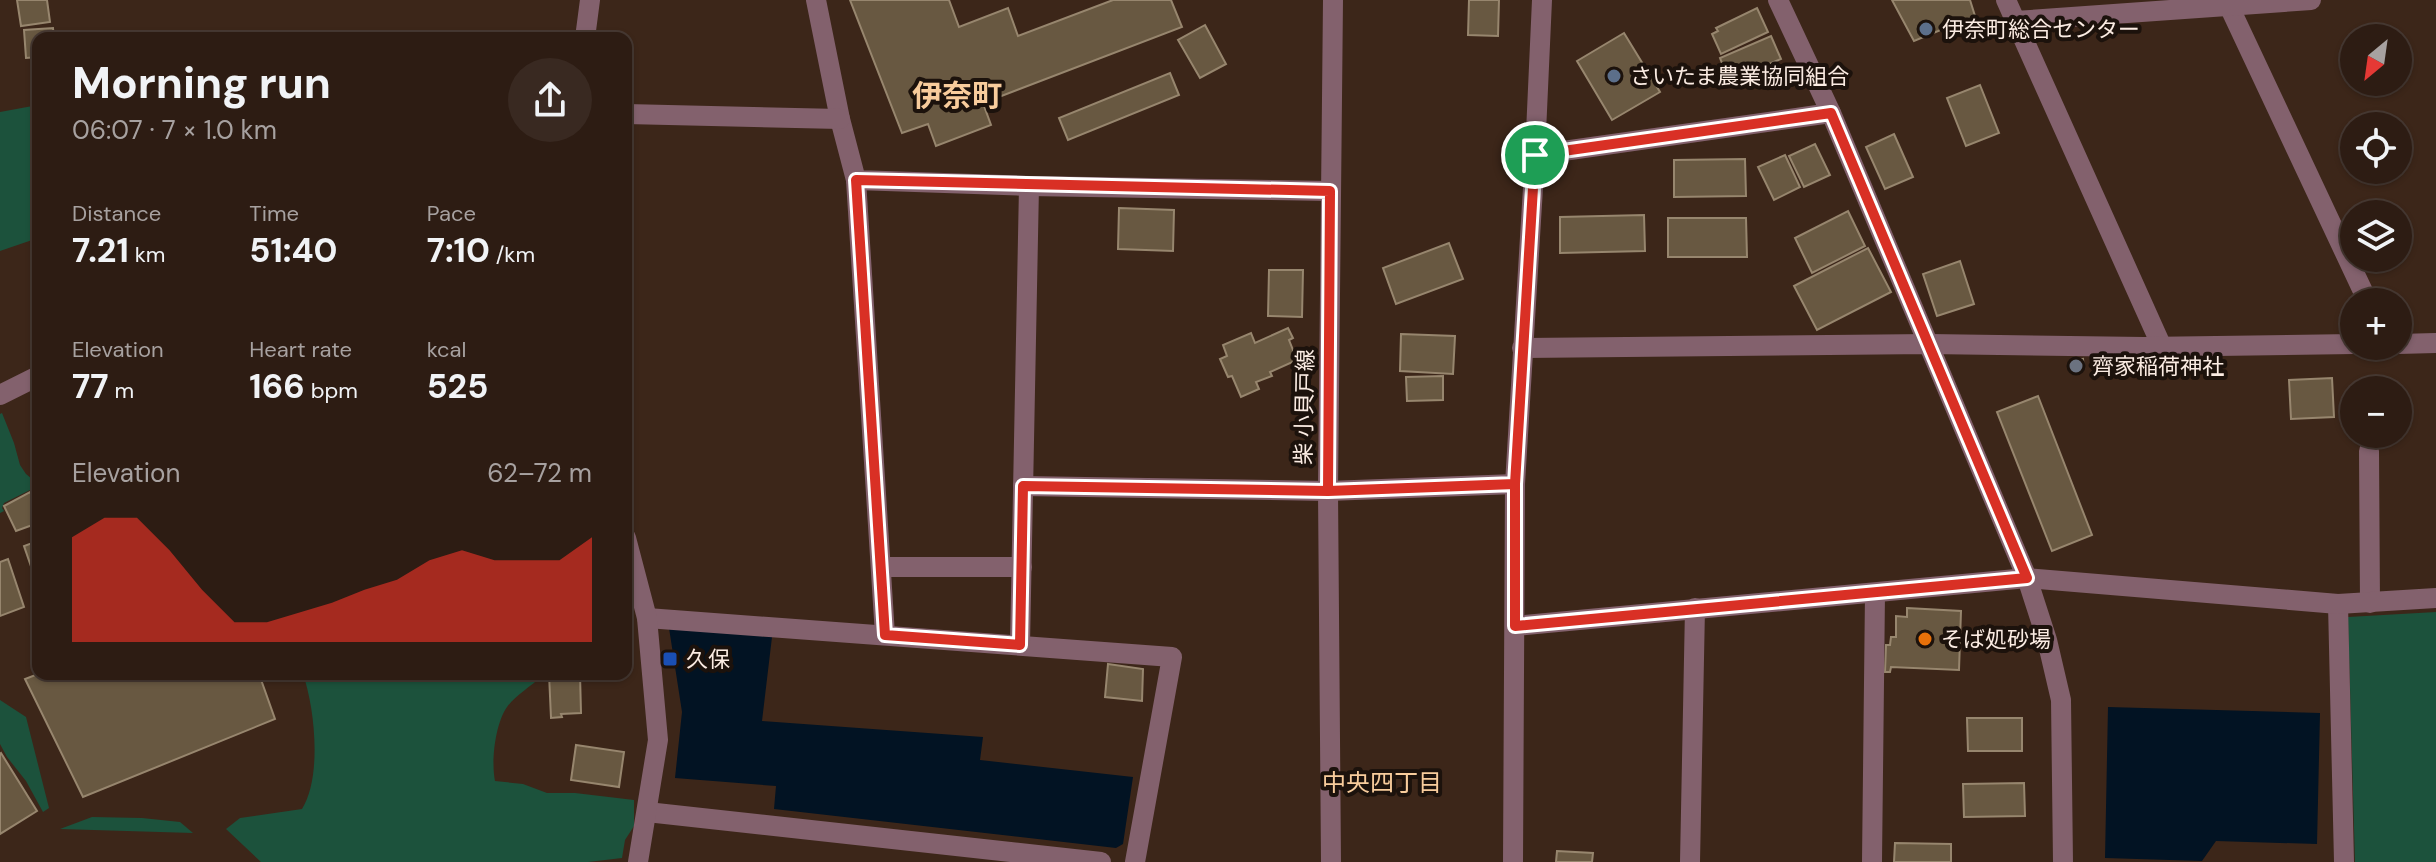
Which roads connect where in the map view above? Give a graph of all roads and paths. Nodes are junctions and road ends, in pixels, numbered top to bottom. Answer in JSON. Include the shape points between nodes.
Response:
{"nodes":[{"id":1,"x":590,"y":0,"type":"edge"},
{"id":2,"x":816,"y":0,"type":"edge"},
{"id":3,"x":1333,"y":0,"type":"edge"},
{"id":4,"x":1542,"y":0,"type":"edge"},
{"id":5,"x":1778,"y":0,"type":"edge"},
{"id":6,"x":2006,"y":0,"type":"edge"},
{"id":7,"x":2311,"y":0,"type":"edge"},
{"id":8,"x":2229,"y":6,"type":"junction"},
{"id":9,"x":2015,"y":21,"type":"junction"},
{"id":10,"x":586,"y":32,"type":"edge"},
{"id":11,"x":1831,"y":113,"type":"junction"},
{"id":12,"x":632,"y":114,"type":"edge"},
{"id":13,"x":840,"y":119,"type":"junction"},
{"id":14,"x":1535,"y":155,"type":"junction"},
{"id":15,"x":856,"y":180,"type":"junction"},
{"id":16,"x":1029,"y":186,"type":"junction"},
{"id":17,"x":1330,"y":191,"type":"junction"},
{"id":18,"x":2361,"y":288,"type":"edge"},
{"id":19,"x":2436,"y":343,"type":"edge"},
{"id":20,"x":1929,"y":344,"type":"junction"},
{"id":21,"x":2340,"y":344,"type":"edge"},
{"id":22,"x":2412,"y":344,"type":"edge"},
{"id":23,"x":2162,"y":347,"type":"junction"},
{"id":24,"x":1522,"y":348,"type":"junction"},
{"id":25,"x":32,"y":379,"type":"edge"},
{"id":26,"x":0,"y":395,"type":"edge"},
{"id":27,"x":2369,"y":451,"type":"dead end"},
{"id":28,"x":1515,"y":484,"type":"junction"},
{"id":29,"x":1023,"y":486,"type":"junction"},
{"id":30,"x":1328,"y":491,"type":"junction"},
{"id":31,"x":632,"y":561,"type":"edge"},
{"id":32,"x":881,"y":567,"type":"junction"},
{"id":33,"x":1022,"y":567,"type":"junction"},
{"id":34,"x":2027,"y":578,"type":"junction"},
{"id":35,"x":1875,"y":593,"type":"junction"},
{"id":36,"x":2436,"y":598,"type":"edge"},
{"id":37,"x":2370,"y":603,"type":"junction"},
{"id":38,"x":2338,"y":604,"type":"junction"},
{"id":39,"x":1695,"y":608,"type":"junction"},
{"id":40,"x":647,"y":618,"type":"junction"},
{"id":41,"x":1515,"y":626,"type":"junction"},
{"id":42,"x":885,"y":635,"type":"junction"},
{"id":43,"x":1020,"y":645,"type":"junction"},
{"id":44,"x":647,"y":812,"type":"junction"},
{"id":45,"x":638,"y":862,"type":"edge"},
{"id":46,"x":1101,"y":862,"type":"edge"},
{"id":47,"x":1135,"y":862,"type":"edge"},
{"id":48,"x":1331,"y":862,"type":"edge"},
{"id":49,"x":1513,"y":862,"type":"edge"},
{"id":50,"x":1690,"y":862,"type":"edge"},
{"id":51,"x":1872,"y":862,"type":"edge"},
{"id":52,"x":2063,"y":862,"type":"edge"},
{"id":53,"x":2344,"y":862,"type":"edge"}],
"edges":[{"from":1,"to":10,"type":"street"},
{"from":2,"to":13,"type":"street"},
{"from":3,"to":17,"type":"street","name":"柴 小貝戸線"},
{"from":4,"to":14,"type":"street"},
{"from":5,"to":11,"type":"street"},
{"from":6,"to":9,"type":"street"},
{"from":7,"to":8,"type":"street"},
{"from":8,"to":9,"type":"street"},
{"from":8,"to":18,"type":"street"},
{"from":9,"to":23,"type":"street"},
{"from":11,"to":14,"type":"street"},
{"from":11,"to":20,"type":"street"},
{"from":12,"to":13,"type":"street"},
{"from":13,"to":15,"type":"street"},
{"from":14,"to":24,"type":"street"},
{"from":15,"to":16,"type":"street"},
{"from":15,"to":32,"type":"street"},
{"from":16,"to":17,"type":"street"},
{"from":16,"to":29,"type":"street"},
{"from":17,"to":30,"type":"street","name":"柴 小貝戸線"},
{"from":19,"to":22,"type":"street"},
{"from":20,"to":23,"type":"street"},
{"from":20,"to":24,"type":"street"},
{"from":20,"to":34,"type":"street"},
{"from":21,"to":23,"type":"street"},
{"from":24,"to":28,"type":"street"},
{"from":25,"to":26,"type":"street"},
{"from":27,"to":37,"type":"street"},
{"from":28,"to":30,"type":"street"},
{"from":28,"to":41,"type":"street"},
{"from":29,"to":30,"type":"street"},
{"from":29,"to":33,"type":"street"},
{"from":30,"to":48,"type":"street","name":"柴 小貝戸線"},
{"from":31,"to":40,"type":"street"},
{"from":32,"to":33,"type":"street"},
{"from":32,"to":42,"type":"street"},
{"from":33,"to":43,"type":"street"},
{"from":34,"to":35,"type":"street"},
{"from":34,"to":38,"type":"street"},
{"from":34,"to":52,"type":"street","via":[[2061,700]]},
{"from":35,"to":39,"type":"street"},
{"from":35,"to":51,"type":"street"},
{"from":36,"to":37,"type":"street"},
{"from":37,"to":38,"type":"street"},
{"from":38,"to":53,"type":"street"},
{"from":39,"to":41,"type":"street"},
{"from":39,"to":50,"type":"street"},
{"from":40,"to":42,"type":"street"},
{"from":40,"to":44,"type":"street","via":[[658,740]]},
{"from":41,"to":49,"type":"street"},
{"from":42,"to":43,"type":"street"},
{"from":43,"to":47,"type":"street","via":[[1172,657]]},
{"from":44,"to":45,"type":"street"},
{"from":44,"to":46,"type":"street"}]}
